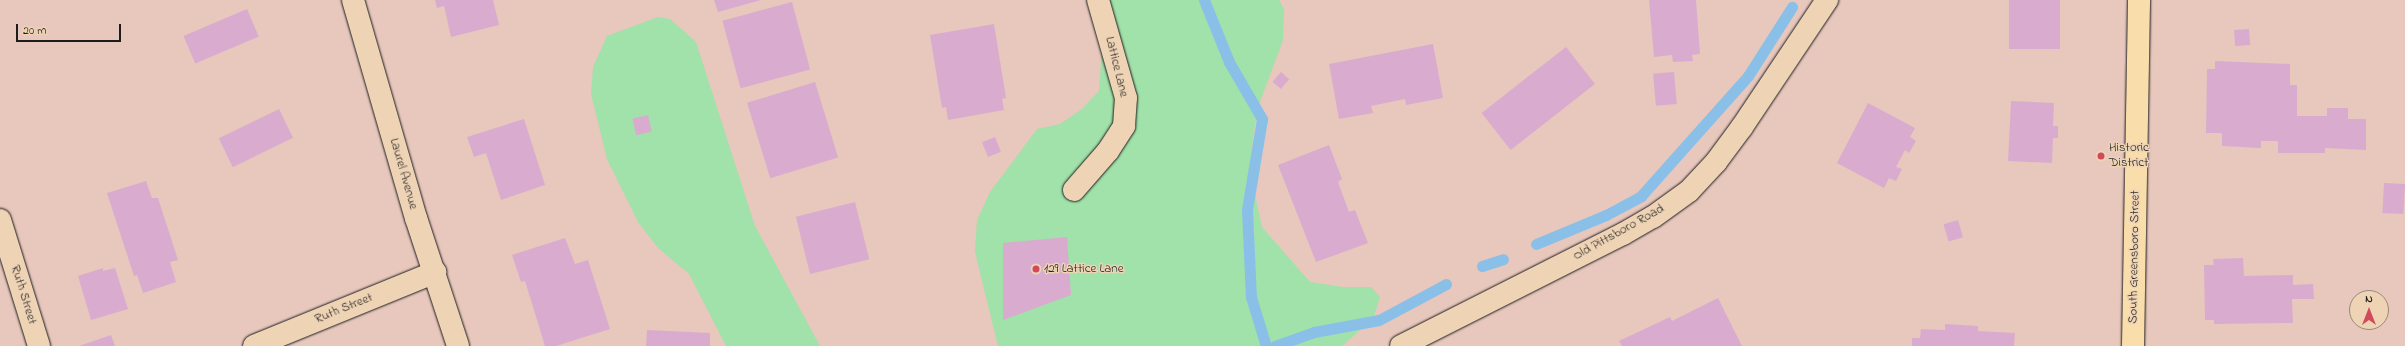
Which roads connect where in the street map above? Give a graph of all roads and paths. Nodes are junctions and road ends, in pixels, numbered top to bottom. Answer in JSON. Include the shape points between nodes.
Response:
{"nodes":[{"id":1,"x":353,"y":0,"type":"edge"},
{"id":2,"x":1098,"y":0,"type":"edge"},
{"id":3,"x":1827,"y":0,"type":"edge"},
{"id":4,"x":2139,"y":0,"type":"edge"},
{"id":5,"x":1074,"y":190,"type":"dead end"},
{"id":6,"x":0,"y":220,"type":"edge"},
{"id":7,"x":434,"y":272,"type":"junction"},
{"id":8,"x":39,"y":346,"type":"edge"},
{"id":9,"x":254,"y":346,"type":"edge"},
{"id":10,"x":458,"y":346,"type":"edge"},
{"id":11,"x":1402,"y":346,"type":"edge"},
{"id":12,"x":2133,"y":346,"type":"edge"}],
"edges":[{"from":1,"to":7,"type":"street","name":"Laurel Avenue"},
{"from":2,"to":5,"type":"street","name":"Lattice Lane","via":[[1126,98],[1124,126],[1108,151]]},
{"from":3,"to":11,"type":"street","name":"Old Pittsboro Road","via":[[1742,127],[1716,162],[1689,191],[1654,217],[1623,234]]},
{"from":4,"to":12,"type":"main road","name":"South Greensboro Street"},
{"from":6,"to":8,"type":"street","name":"Ruth Street"},
{"from":7,"to":9,"type":"street","name":"Ruth Street"},
{"from":7,"to":10,"type":"street","name":"Laurel Avenue"}]}
